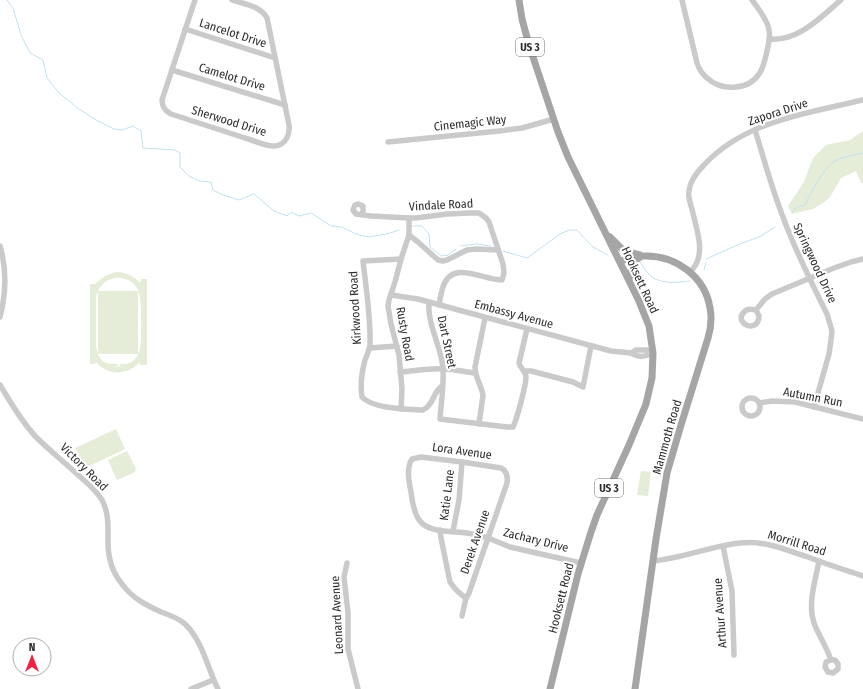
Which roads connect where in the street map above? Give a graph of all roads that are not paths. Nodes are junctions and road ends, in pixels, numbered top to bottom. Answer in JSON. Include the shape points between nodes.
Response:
{"nodes":[{"id":1,"x":195,"y":0,"type":"edge"},
{"id":2,"x":232,"y":0,"type":"edge"},
{"id":3,"x":519,"y":0,"type":"edge"},
{"id":4,"x":682,"y":0,"type":"edge"},
{"id":5,"x":752,"y":0,"type":"edge"},
{"id":6,"x":841,"y":0,"type":"edge"},
{"id":7,"x":185,"y":30,"type":"junction"},
{"id":8,"x":770,"y":39,"type":"junction"},
{"id":9,"x":275,"y":58,"type":"junction"},
{"id":10,"x":172,"y":70,"type":"junction"},
{"id":11,"x":863,"y":100,"type":"edge"},
{"id":12,"x":285,"y":105,"type":"junction"},
{"id":13,"x":554,"y":119,"type":"junction"},
{"id":14,"x":756,"y":130,"type":"junction"},
{"id":15,"x":388,"y":142,"type":"dead end"},
{"id":16,"x":363,"y":215,"type":"dead end"},
{"id":17,"x":409,"y":218,"type":"junction"},
{"id":18,"x":606,"y":233,"type":"junction"},
{"id":19,"x":409,"y":235,"type":"junction"},
{"id":20,"x":0,"y":246,"type":"edge"},
{"id":21,"x":498,"y":250,"type":"junction"},
{"id":22,"x":642,"y":256,"type":"junction"},
{"id":23,"x":401,"y":259,"type":"junction"},
{"id":24,"x":863,"y":259,"type":"edge"},
{"id":25,"x":620,"y":261,"type":"junction"},
{"id":26,"x":690,"y":272,"type":"junction"},
{"id":27,"x":809,"y":278,"type":"junction"},
{"id":28,"x":629,"y":279,"type":"junction"},
{"id":29,"x":391,"y":295,"type":"junction"},
{"id":30,"x":430,"y":303,"type":"junction"},
{"id":31,"x":439,"y":305,"type":"junction"},
{"id":32,"x":756,"y":310,"type":"dead end"},
{"id":33,"x":0,"y":317,"type":"edge"},
{"id":34,"x":485,"y":318,"type":"junction"},
{"id":35,"x":527,"y":329,"type":"junction"},
{"id":36,"x":396,"y":346,"type":"junction"},
{"id":37,"x":591,"y":346,"type":"junction"},
{"id":38,"x":370,"y":348,"type":"junction"},
{"id":39,"x":653,"y":353,"type":"junction"},
{"id":40,"x":443,"y":369,"type":"junction"},
{"id":41,"x":524,"y":371,"type":"junction"},
{"id":42,"x":403,"y":372,"type":"junction"},
{"id":43,"x":475,"y":373,"type":"junction"},
{"id":44,"x":0,"y":384,"type":"edge"},
{"id":45,"x":442,"y":386,"type":"junction"},
{"id":46,"x":759,"y":403,"type":"dead end"},
{"id":47,"x":814,"y":406,"type":"junction"},
{"id":48,"x":401,"y":408,"type":"junction"},
{"id":49,"x":863,"y":419,"type":"edge"},
{"id":50,"x":478,"y":424,"type":"junction"},
{"id":51,"x":412,"y":459,"type":"joint"},
{"id":52,"x":462,"y":462,"type":"junction"},
{"id":53,"x":507,"y":474,"type":"joint"},
{"id":54,"x":440,"y":530,"type":"junction"},
{"id":55,"x":453,"y":531,"type":"junction"},
{"id":56,"x":488,"y":538,"type":"junction"},
{"id":57,"x":723,"y":546,"type":"junction"},
{"id":58,"x":653,"y":561,"type":"junction"},
{"id":59,"x":819,"y":561,"type":"junction"},
{"id":60,"x":347,"y":563,"type":"dead end"},
{"id":61,"x":581,"y":563,"type":"junction"},
{"id":62,"x":863,"y":576,"type":"edge"},
{"id":63,"x":466,"y":598,"type":"junction"},
{"id":64,"x":462,"y":616,"type":"dead end"},
{"id":65,"x":734,"y":655,"type":"dead end"},
{"id":66,"x":830,"y":660,"type":"dead end"},
{"id":67,"x":213,"y":680,"type":"junction"},
{"id":68,"x":191,"y":689,"type":"edge"},
{"id":69,"x":218,"y":689,"type":"edge"},
{"id":70,"x":358,"y":689,"type":"edge"},
{"id":71,"x":550,"y":689,"type":"edge"},
{"id":72,"x":635,"y":689,"type":"edge"}],
"edges":[{"from":1,"to":7,"type":"street","name":"Sherwood Drive"},
{"from":2,"to":9,"type":"street","name":"Sherwood Drive","via":[[258,8],[264,13]]},
{"from":3,"to":13,"type":"main road","name":"Hooksett Road","number":"US 3","via":[[529,45]]},
{"from":4,"to":8,"type":"street","via":[[700,71],[714,83],[735,87],[752,81],[762,67]]},
{"from":5,"to":8,"type":"street","via":[[765,18]]},
{"from":6,"to":8,"type":"street","via":[[805,30],[793,36]]},
{"from":7,"to":9,"type":"street","name":"Lancelot Drive"},
{"from":7,"to":10,"type":"street","name":"Sherwood Drive"},
{"from":9,"to":12,"type":"street","name":"Sherwood Drive"},
{"from":10,"to":12,"type":"street","name":"Camelot Drive"},
{"from":10,"to":12,"type":"street","name":"Sherwood Drive","via":[[162,100],[164,109],[171,114],[238,136],[271,146],[284,142],[289,134]]},
{"from":11,"to":14,"type":"street","name":"Zapora Drive","via":[[796,116]]},
{"from":13,"to":15,"type":"street","name":"Cinemagic Way","via":[[514,129]]},
{"from":13,"to":18,"type":"main road","name":"Hooksett Road","number":"US 3","via":[[568,157]]},
{"from":14,"to":26,"type":"street","name":"Zapora Drive","via":[[742,136],[712,157],[692,180],[688,192],[700,250],[697,264]]},
{"from":14,"to":27,"type":"street","name":"Springwood Drive","via":[[774,192]]},
{"from":16,"to":17,"type":"street","name":"Vindale Road"},
{"from":17,"to":19,"type":"street","name":"Rusty Road"},
{"from":17,"to":21,"type":"street","name":"Vindale Road","via":[[479,213],[489,222]]},
{"from":18,"to":22,"type":"main road","via":[[622,249]]},
{"from":18,"to":25,"type":"main road","name":"Hooksett Road","number":"US 3"},
{"from":19,"to":21,"type":"street","via":[[438,260],[443,261],[467,250]]},
{"from":19,"to":23,"type":"street","name":"Rusty Road"},
{"from":20,"to":33,"type":"street","via":[[5,278],[5,295]]},
{"from":21,"to":31,"type":"street","name":"Vindale Road","via":[[503,264],[502,280],[465,272],[456,273],[443,285]]},
{"from":22,"to":25,"type":"main road","name":"Mammoth Road"},
{"from":22,"to":26,"type":"main road","name":"Mammoth Road","via":[[668,259]]},
{"from":22,"to":28,"type":"main road","via":[[633,263]]},
{"from":23,"to":29,"type":"street","name":"Rusty Road"},
{"from":23,"to":38,"type":"street","name":"Kirkwood Road","via":[[363,261]]},
{"from":24,"to":27,"type":"street"},
{"from":25,"to":28,"type":"main road","name":"Hooksett Road","number":"US 3"},
{"from":26,"to":58,"type":"main road","name":"Mammoth Road","via":[[708,298],[710,328],[667,473]]},
{"from":27,"to":32,"type":"street","via":[[772,294],[764,299]]},
{"from":27,"to":47,"type":"street","name":"Springwood Drive","via":[[827,314],[832,331],[829,354]]},
{"from":28,"to":39,"type":"main road","name":"Hooksett Road","number":"US 3","via":[[646,318]]},
{"from":29,"to":30,"type":"street","name":"Embassy Avenue"},
{"from":29,"to":36,"type":"street","name":"Rusty Road","via":[[388,311]]},
{"from":30,"to":31,"type":"street","name":"Embassy Avenue"},
{"from":30,"to":40,"type":"street","name":"Dart Street"},
{"from":31,"to":34,"type":"street","name":"Embassy Avenue"},
{"from":34,"to":35,"type":"street","name":"Embassy Avenue"},
{"from":34,"to":43,"type":"street"},
{"from":35,"to":37,"type":"street","name":"Embassy Avenue"},
{"from":35,"to":41,"type":"street","via":[[518,363]]},
{"from":36,"to":38,"type":"street"},
{"from":36,"to":42,"type":"street","name":"Rusty Road"},
{"from":37,"to":39,"type":"street","name":"Embassy Avenue","via":[[611,351],[631,353],[636,350],[647,350]]},
{"from":37,"to":41,"type":"street","via":[[583,387],[573,382]]},
{"from":38,"to":48,"type":"street","name":"Kirkwood Road","via":[[362,375],[362,397],[378,405]]},
{"from":39,"to":61,"type":"main road","name":"Hooksett Road","number":"US 3","via":[[652,378],[646,404],[597,515]]},
{"from":40,"to":42,"type":"street"},
{"from":40,"to":43,"type":"street"},
{"from":40,"to":45,"type":"street","name":"Dart Street"},
{"from":41,"to":50,"type":"street","via":[[524,387],[513,427]]},
{"from":42,"to":48,"type":"street","name":"Rusty Road"},
{"from":43,"to":50,"type":"street","via":[[483,395]]},
{"from":44,"to":67,"type":"street","name":"Victory Road","via":[[26,426],[102,500],[108,519],[109,557],[121,584],[136,599],[187,626],[197,640]]},
{"from":45,"to":48,"type":"street","via":[[427,408]]},
{"from":45,"to":50,"type":"street","name":"Dart Street","via":[[440,418]]},
{"from":46,"to":47,"type":"street","name":"Autumn Run","via":[[786,401]]},
{"from":47,"to":49,"type":"street","name":"Autumn Run"},
{"from":51,"to":52,"type":"street","name":"Lora Avenue","via":[[421,457]]},
{"from":51,"to":54,"type":"street","name":"Zachary Drive","via":[[409,472],[411,494],[419,520],[430,528]]},
{"from":52,"to":53,"type":"street","name":"Lora Avenue","via":[[501,468]]},
{"from":52,"to":55,"type":"street","name":"Katie Lane"},
{"from":53,"to":56,"type":"street","name":"Derek Avenue","via":[[507,483]]},
{"from":54,"to":55,"type":"street","name":"Zachary Drive"},
{"from":54,"to":63,"type":"street","via":[[450,582]]},
{"from":55,"to":56,"type":"street","name":"Zachary Drive"},
{"from":56,"to":61,"type":"street","name":"Zachary Drive","via":[[517,549]]},
{"from":56,"to":63,"type":"street","name":"Derek Avenue"},
{"from":57,"to":58,"type":"street","name":"Morrill Road"},
{"from":57,"to":59,"type":"street","name":"Morrill Road","via":[[747,542],[766,544]]},
{"from":57,"to":65,"type":"street","name":"Arthur Avenue","via":[[732,591]]},
{"from":58,"to":72,"type":"main road","name":"Mammoth Road"},
{"from":59,"to":62,"type":"street","name":"Morrill Road"},
{"from":59,"to":66,"type":"street","via":[[811,611]]},
{"from":60,"to":70,"type":"street","name":"Leonard Avenue","via":[[344,577],[348,649]]},
{"from":61,"to":71,"type":"main road","name":"Hooksett Road","number":"US 3"},
{"from":63,"to":64,"type":"street","name":"Derek Avenue"},
{"from":67,"to":68,"type":"street"},
{"from":67,"to":69,"type":"street","name":"Victory Road"}]}
